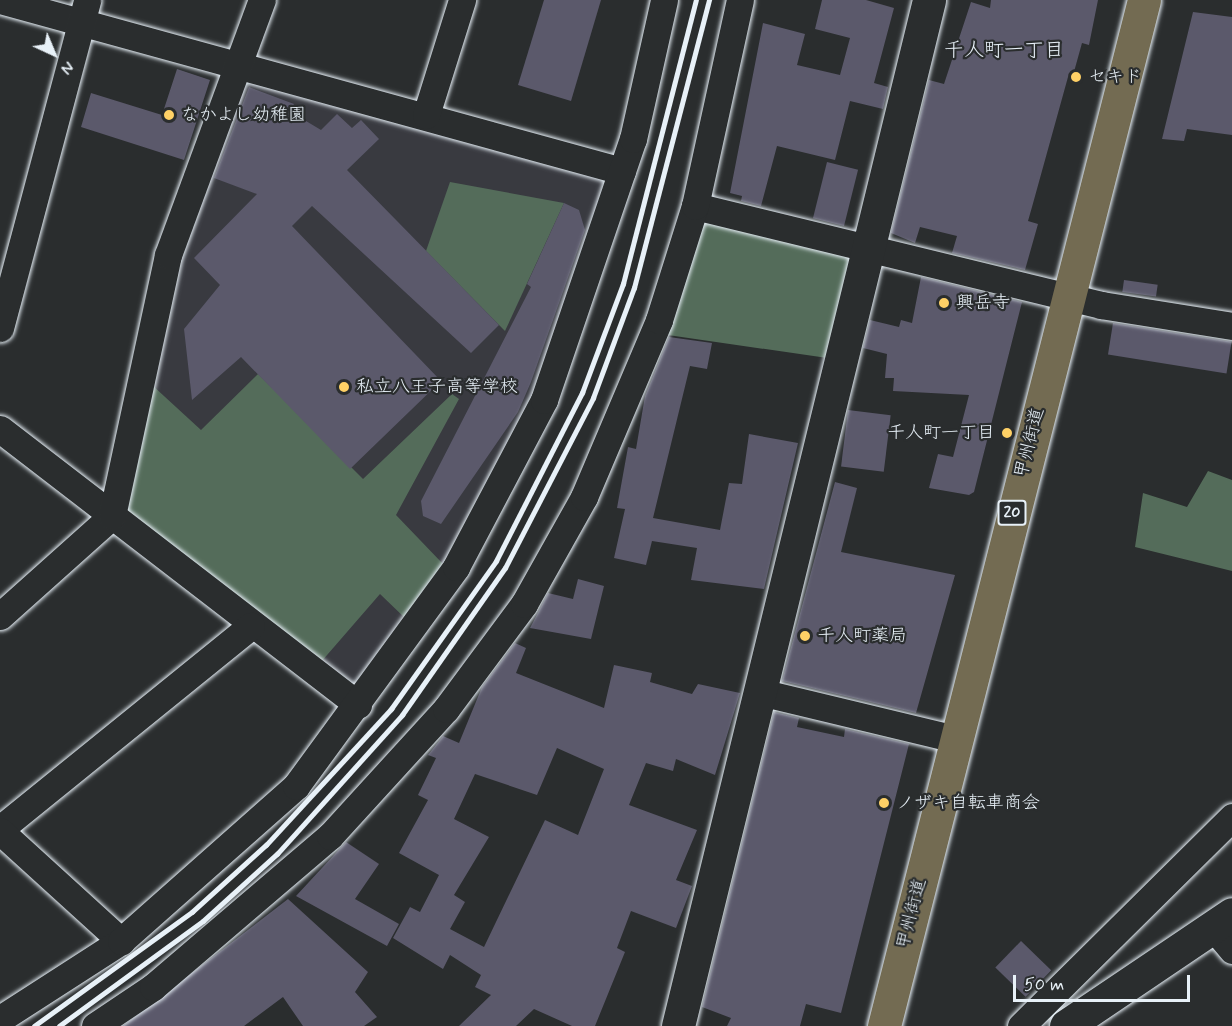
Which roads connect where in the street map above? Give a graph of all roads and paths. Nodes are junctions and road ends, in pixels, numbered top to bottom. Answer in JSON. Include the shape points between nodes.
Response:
{"nodes":[{"id":1,"x":0,"y":0,"type":"edge"},
{"id":2,"x":262,"y":0,"type":"edge"},
{"id":3,"x":462,"y":0,"type":"edge"},
{"id":4,"x":664,"y":0,"type":"edge"},
{"id":5,"x":740,"y":0,"type":"edge"},
{"id":6,"x":929,"y":0,"type":"edge"},
{"id":7,"x":1144,"y":0,"type":"edge"},
{"id":8,"x":85,"y":10,"type":"edge"},
{"id":9,"x":238,"y":65,"type":"junction"},
{"id":10,"x":426,"y":115,"type":"junction"},
{"id":11,"x":622,"y":171,"type":"junction"},
{"id":12,"x":695,"y":206,"type":"junction"},
{"id":13,"x":869,"y":250,"type":"junction"},
{"id":14,"x":1068,"y":294,"type":"junction"},
{"id":15,"x":1232,"y":326,"type":"edge"},
{"id":16,"x":0,"y":328,"type":"edge"},
{"id":17,"x":0,"y":429,"type":"edge"},
{"id":18,"x":112,"y":516,"type":"junction"},
{"id":19,"x":0,"y":616,"type":"edge"},
{"id":20,"x":251,"y":626,"type":"junction"},
{"id":21,"x":760,"y":692,"type":"junction"},
{"id":22,"x":358,"y":705,"type":"junction"},
{"id":23,"x":956,"y":740,"type":"junction"},
{"id":24,"x":1232,"y":817,"type":"edge"},
{"id":25,"x":0,"y":830,"type":"edge"},
{"id":26,"x":1226,"y":931,"type":"edge"},
{"id":27,"x":121,"y":941,"type":"junction"},
{"id":28,"x":0,"y":1019,"type":"edge"},
{"id":29,"x":95,"y":1026,"type":"edge"},
{"id":30,"x":678,"y":1026,"type":"edge"},
{"id":31,"x":884,"y":1026,"type":"edge"},
{"id":32,"x":1021,"y":1026,"type":"edge"},
{"id":33,"x":1066,"y":1026,"type":"edge"}],
"edges":[{"from":1,"to":8,"type":"street"},
{"from":2,"to":9,"type":"street"},
{"from":3,"to":10,"type":"street"},
{"from":4,"to":11,"type":"street"},
{"from":5,"to":12,"type":"street"},
{"from":6,"to":13,"type":"street"},
{"from":7,"to":14,"type":"highway","name":"甲州街道","number":"20"},
{"from":8,"to":9,"type":"street"},
{"from":8,"to":16,"type":"street"},
{"from":9,"to":10,"type":"street"},
{"from":9,"to":18,"type":"street","via":[[168,255]]},
{"from":10,"to":11,"type":"street"},
{"from":11,"to":22,"type":"street","via":[[544,400],[510,471],[456,567]]},
{"from":12,"to":13,"type":"street"},
{"from":12,"to":29,"type":"street","via":[[659,320],[617,424],[524,604],[423,736],[330,836],[171,972]]},
{"from":13,"to":14,"type":"street"},
{"from":13,"to":21,"type":"street"},
{"from":14,"to":15,"type":"street"},
{"from":14,"to":23,"type":"highway","name":"甲州街道","number":"20"},
{"from":17,"to":18,"type":"street"},
{"from":18,"to":19,"type":"street"},
{"from":18,"to":20,"type":"street"},
{"from":20,"to":22,"type":"street"},
{"from":20,"to":25,"type":"street"},
{"from":21,"to":23,"type":"street"},
{"from":21,"to":30,"type":"street"},
{"from":22,"to":27,"type":"street","via":[[296,786]]},
{"from":23,"to":31,"type":"highway","name":"甲州街道","number":"20"},
{"from":24,"to":32,"type":"street"},
{"from":25,"to":27,"type":"street"},
{"from":26,"to":33,"type":"street"},
{"from":27,"to":28,"type":"street"}]}
